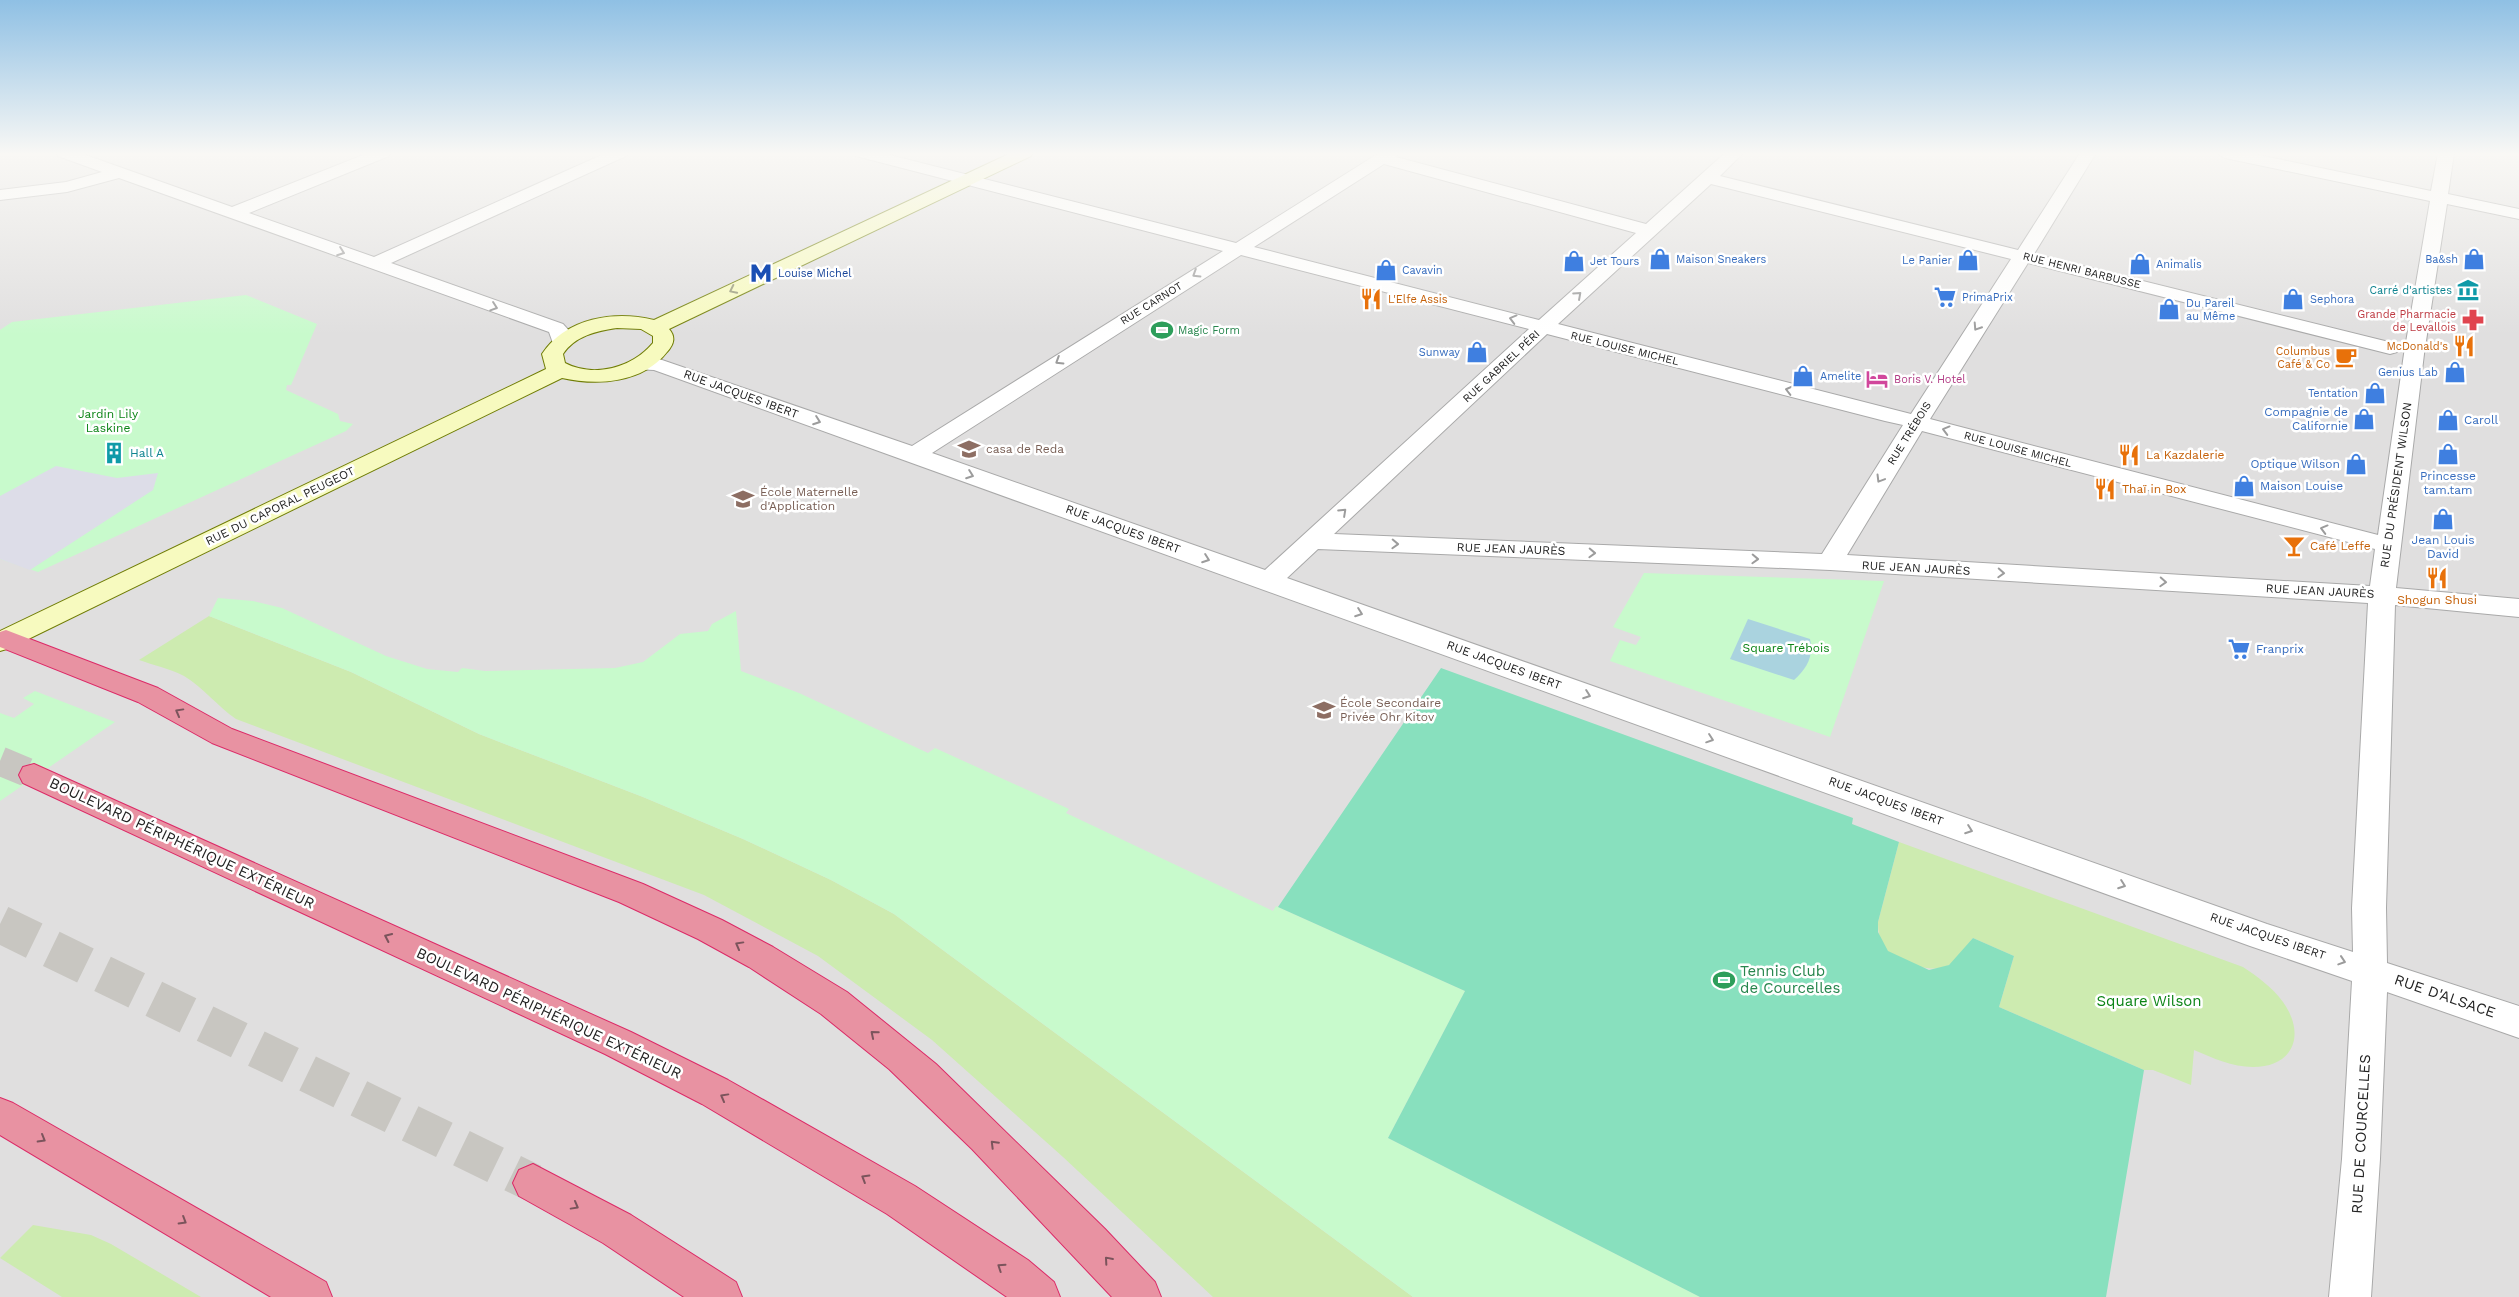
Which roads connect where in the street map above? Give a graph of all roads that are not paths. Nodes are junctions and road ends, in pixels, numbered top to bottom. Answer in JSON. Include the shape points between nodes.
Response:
{"nodes":[{"id":1,"x":234,"y":214,"type":"edge"},
{"id":2,"x":485,"y":214,"type":"edge"},
{"id":3,"x":895,"y":214,"type":"edge"},
{"id":4,"x":1098,"y":214,"type":"edge"},
{"id":5,"x":1292,"y":214,"type":"edge"},
{"id":6,"x":1589,"y":214,"type":"edge"},
{"id":7,"x":1669,"y":214,"type":"edge"},
{"id":8,"x":1853,"y":214,"type":"edge"},
{"id":9,"x":2050,"y":214,"type":"edge"},
{"id":10,"x":2436,"y":214,"type":"edge"},
{"id":11,"x":1650,"y":231,"type":"junction"},
{"id":12,"x":1237,"y":248,"type":"junction"},
{"id":13,"x":2024,"y":255,"type":"junction"},
{"id":14,"x":373,"y":264,"type":"junction"},
{"id":15,"x":656,"y":327,"type":"junction"},
{"id":16,"x":1543,"y":327,"type":"junction"},
{"id":17,"x":561,"y":342,"type":"junction"},
{"id":18,"x":2390,"y":348,"type":"dead end"},
{"id":19,"x":638,"y":366,"type":"junction"},
{"id":20,"x":561,"y":370,"type":"junction"},
{"id":21,"x":1915,"y":422,"type":"junction"},
{"id":22,"x":913,"y":455,"type":"junction"},
{"id":23,"x":1311,"y":541,"type":"junction"},
{"id":24,"x":2388,"y":545,"type":"junction"},
{"id":25,"x":1830,"y":562,"type":"junction"},
{"id":26,"x":1270,"y":582,"type":"junction"},
{"id":27,"x":2382,"y":595,"type":"junction"},
{"id":28,"x":2519,"y":608,"type":"edge"},
{"id":29,"x":2,"y":639,"type":"edge"},
{"id":30,"x":34,"y":775,"type":"tunnel mouth"},
{"id":31,"x":2370,"y":970,"type":"junction"},
{"id":32,"x":2519,"y":1022,"type":"edge"},
{"id":33,"x":0,"y":1115,"type":"edge"},
{"id":34,"x":532,"y":1182,"type":"tunnel mouth"},
{"id":35,"x":310,"y":1297,"type":"edge"},
{"id":36,"x":721,"y":1297,"type":"edge"},
{"id":37,"x":1039,"y":1297,"type":"edge"},
{"id":38,"x":1140,"y":1297,"type":"edge"},
{"id":39,"x":2350,"y":1297,"type":"edge"}],
"edges":[{"from":1,"to":14,"type":"street","one_way":true},
{"from":2,"to":14,"type":"street"},
{"from":3,"to":15,"type":"main road","one_way":true},
{"from":4,"to":12,"type":"street","name":"RUE LOUISE MICHEL"},
{"from":5,"to":12,"type":"street","name":"RUE CARNOT"},
{"from":6,"to":11,"type":"street"},
{"from":7,"to":11,"type":"street","name":"RUE GABRIEL PÉRI"},
{"from":8,"to":13,"type":"street","name":"RUE HENRI BARBUSSE"},
{"from":9,"to":13,"type":"street","name":"RUE TRÉBOIS"},
{"from":10,"to":24,"type":"street","name":"RUE DU PRÉSIDENT WILSON"},
{"from":16,"to":11,"type":"street","name":"RUE GABRIEL PÉRI","one_way":true},
{"from":16,"to":12,"type":"street","name":"RUE LOUISE MICHEL","one_way":true},
{"from":12,"to":22,"type":"street","name":"RUE CARNOT","one_way":true},
{"from":13,"to":18,"type":"street","name":"RUE HENRI BARBUSSE"},
{"from":13,"to":21,"type":"street","name":"RUE TRÉBOIS","one_way":true},
{"from":14,"to":17,"type":"street","one_way":true,"via":[[556,328],[562,334]]},
{"from":15,"to":17,"type":"main road","via":[[628,322],[607,324],[576,332]]},
{"from":15,"to":19,"type":"main road","via":[[663,334],[664,344],[655,355]]},
{"from":21,"to":16,"type":"street","name":"RUE LOUISE MICHEL","one_way":true},
{"from":23,"to":16,"type":"street","name":"RUE GABRIEL PÉRI","one_way":true},
{"from":17,"to":20,"type":"main road","via":[[552,354],[552,360]]},
{"from":19,"to":20,"type":"main road","via":[[595,376],[574,375]]},
{"from":19,"to":22,"type":"street","name":"RUE JACQUES IBERT","one_way":true,"via":[[654,364],[676,370]]},
{"from":20,"to":29,"type":"main road","name":"RUE DU CAPORAL PEUGEOT"},
{"from":24,"to":21,"type":"street","name":"RUE LOUISE MICHEL","one_way":true},
{"from":21,"to":25,"type":"street","name":"RUE TRÉBOIS","one_way":true},
{"from":22,"to":26,"type":"street","name":"RUE JACQUES IBERT","one_way":true},
{"from":23,"to":25,"type":"street","name":"RUE JEAN JAURÈS","one_way":true},
{"from":23,"to":26,"type":"street","name":"RUE GABRIEL PÉRI"},
{"from":24,"to":27,"type":"street","name":"RUE DU PRÉSIDENT WILSON"},
{"from":25,"to":27,"type":"street","name":"RUE JEAN JAURÈS","one_way":true},
{"from":26,"to":31,"type":"street","name":"RUE JACQUES IBERT","one_way":true,"via":[[2262,936]]},
{"from":27,"to":28,"type":"street","name":"RUE JEAN JAURÈS"},
{"from":27,"to":31,"type":"street","name":"RUE DU PRÉSIDENT WILSON","via":[[2369,908]]},
{"from":38,"to":29,"type":"highway","one_way":true,"via":[[1100,1251],[936,1086],[834,1003],[764,959],[696,922],[631,893],[222,736],[148,694]]},
{"from":37,"to":30,"type":"highway","name":"BOULEVARD PÉRIPHÉRIQUE EXTÉRIEUR","one_way":true,"via":[[901,1200],[715,1092],[618,1043]]},
{"from":31,"to":32,"type":"street","name":"RUE D'ALSACE"},
{"from":31,"to":39,"type":"street","name":"RUE DE COURCELLES","via":[[2361,1159]]},
{"from":33,"to":35,"type":"highway","one_way":true},
{"from":34,"to":36,"type":"highway","one_way":true,"via":[[617,1229]]}]}
